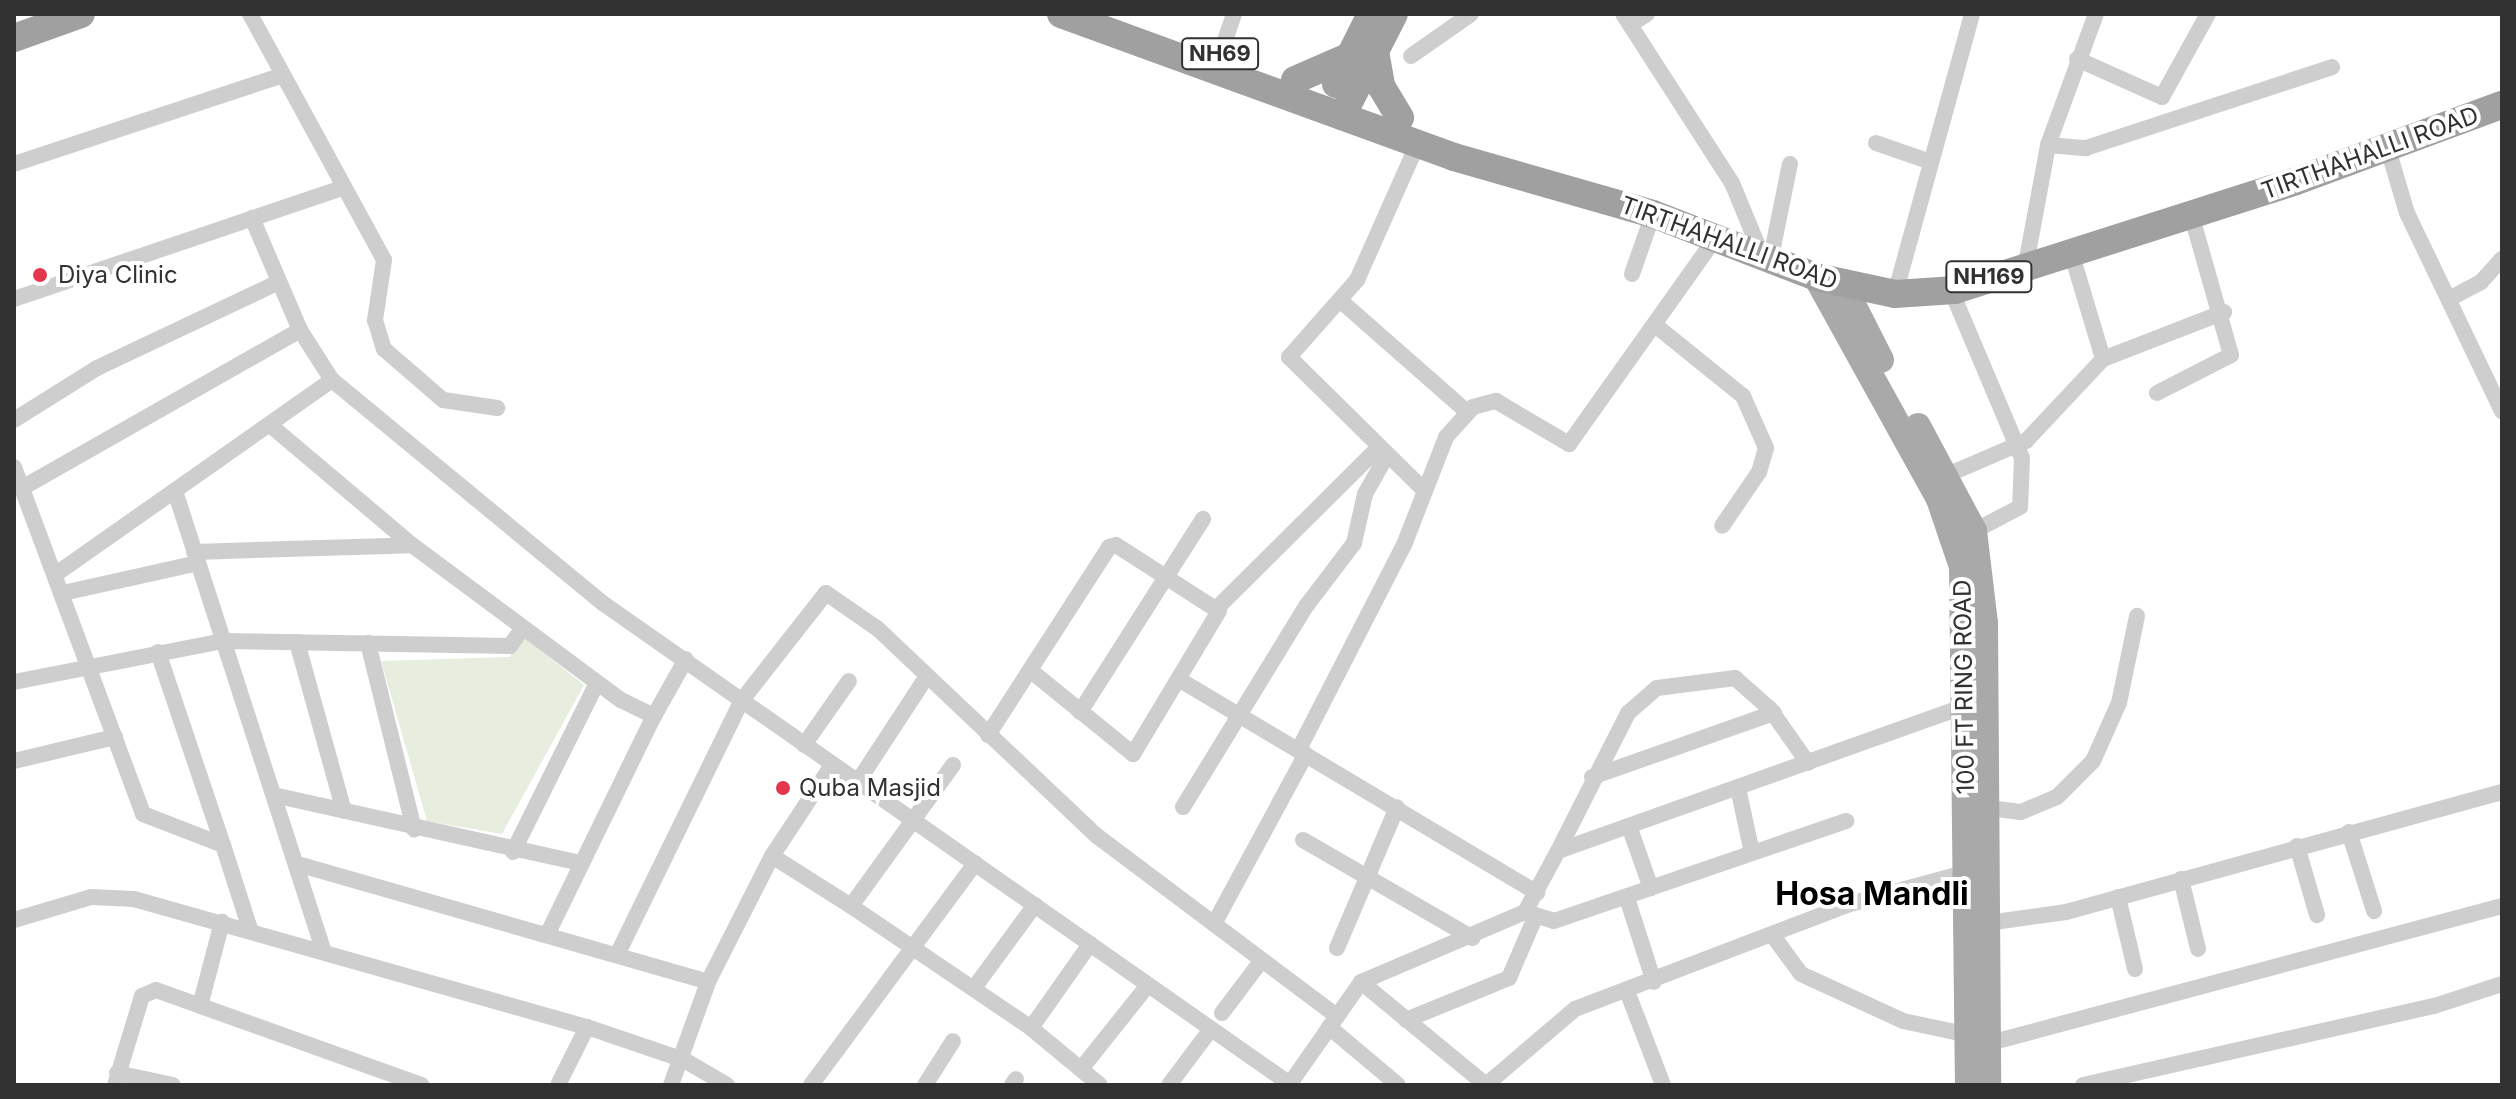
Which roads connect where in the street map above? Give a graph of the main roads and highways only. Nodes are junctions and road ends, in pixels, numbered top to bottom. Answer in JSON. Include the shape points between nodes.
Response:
{"nodes":[{"id":1,"x":39,"y":14,"type":"edge"},
{"id":2,"x":81,"y":14,"type":"edge"},
{"id":3,"x":1061,"y":14,"type":"edge"},
{"id":4,"x":1109,"y":14,"type":"edge"},
{"id":5,"x":1371,"y":14,"type":"edge"},
{"id":6,"x":1394,"y":14,"type":"edge"},
{"id":7,"x":14,"y":23,"type":"edge"},
{"id":8,"x":14,"y":38,"type":"edge"},
{"id":9,"x":1362,"y":53,"type":"junction"},
{"id":10,"x":1295,"y":80,"type":"junction"},
{"id":11,"x":1336,"y":104,"type":"junction"},
{"id":12,"x":2502,"y":105,"type":"edge"},
{"id":13,"x":1400,"y":118,"type":"junction"},
{"id":14,"x":1472,"y":157,"type":"junction"},
{"id":15,"x":1816,"y":277,"type":"junction"},
{"id":16,"x":1843,"y":285,"type":"junction"},
{"id":17,"x":1978,"y":1039,"type":"junction"},
{"id":18,"x":1968,"y":1085,"type":"edge"},
{"id":19,"x":1988,"y":1085,"type":"edge"}],
"edges":[{"from":1,"to":7,"type":"highway"},
{"from":2,"to":8,"type":"highway"},
{"from":3,"to":11,"type":"highway","number":"NH69"},
{"from":4,"to":10,"type":"highway","number":"NH69"},
{"from":5,"to":9,"type":"highway"},
{"from":6,"to":9,"type":"highway"},
{"from":9,"to":10,"type":"highway"},
{"from":9,"to":11,"type":"highway"},
{"from":9,"to":13,"type":"highway"},
{"from":10,"to":11,"type":"highway","number":"NH69"},
{"from":11,"to":13,"type":"highway","number":"NH169"},
{"from":11,"to":14,"type":"highway","name":"TIRTHAHALLI ROAD","number":"NH169","via":[[1418,143]]},
{"from":12,"to":16,"type":"highway","name":"TIRTHAHALLI ROAD","number":"NH169","via":[[2388,149],[1951,290],[1895,294]]},
{"from":13,"to":14,"type":"highway","number":"NH169"},
{"from":14,"to":15,"type":"highway","name":"TIRTHAHALLI ROAD","number":"NH169","via":[[1653,214]]},
{"from":15,"to":16,"type":"highway","name":"TIRTHAHALLI ROAD","number":"NH169"},
{"from":15,"to":17,"type":"main road","name":"100 FT RING ROAD","via":[[1951,525],[1965,592],[1964,873]]},
{"from":16,"to":17,"type":"main road","name":"100 FT RING ROAD","via":[[1974,531],[1985,623],[1988,808]]},
{"from":17,"to":18,"type":"main road","name":"100 FT RING ROAD"},
{"from":17,"to":19,"type":"main road","name":"100 FT RING ROAD"}]}
